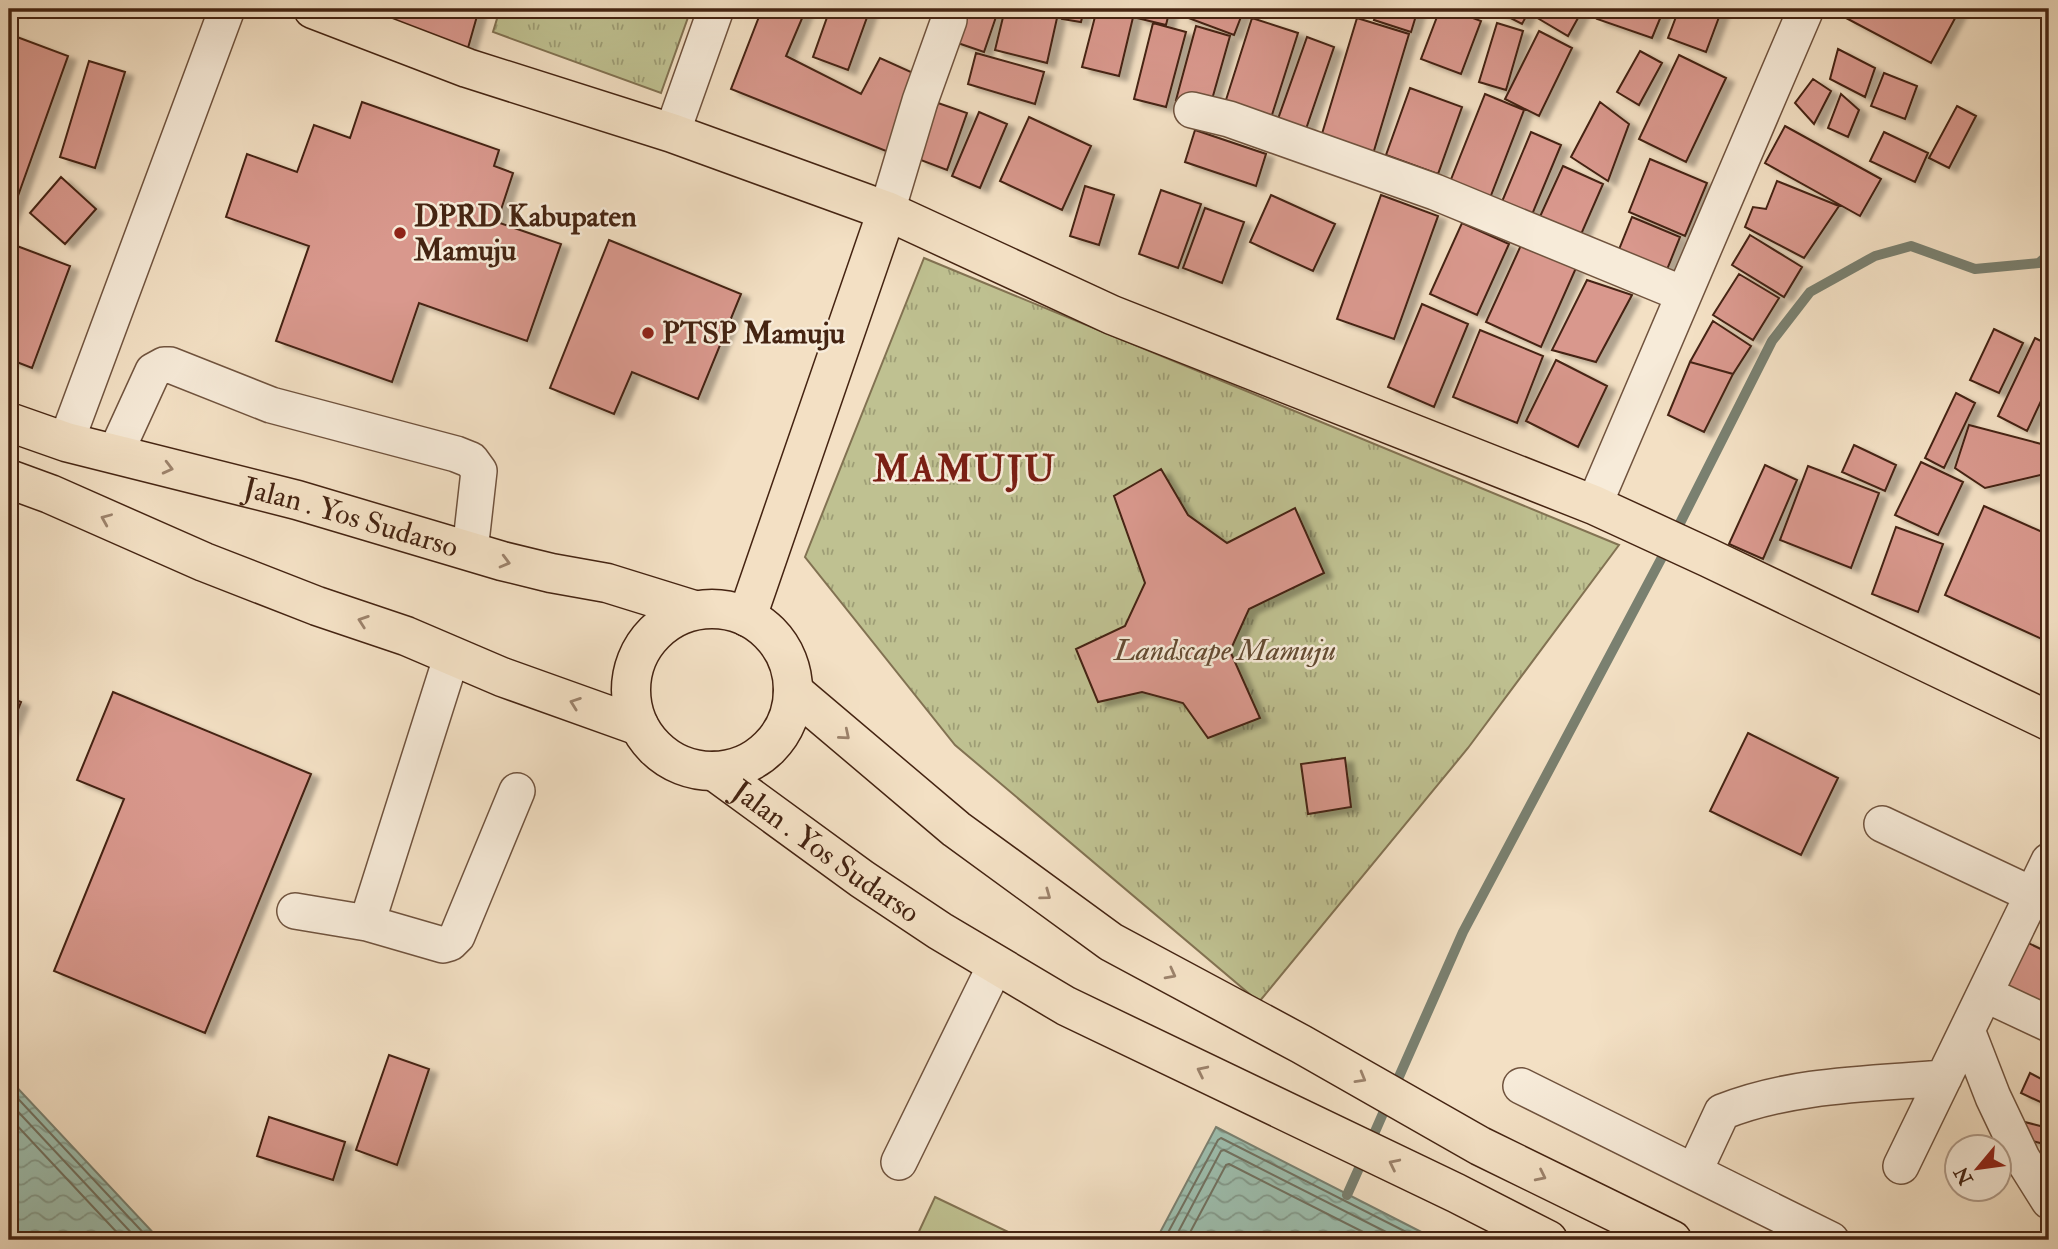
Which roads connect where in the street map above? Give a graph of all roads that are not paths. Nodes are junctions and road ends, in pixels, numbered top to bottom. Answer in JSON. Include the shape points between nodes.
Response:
{"nodes":[{"id":1,"x":227,"y":9,"type":"edge"},
{"id":2,"x":313,"y":9,"type":"edge"},
{"id":3,"x":716,"y":9,"type":"edge"},
{"id":4,"x":1806,"y":9,"type":"edge"},
{"id":5,"x":949,"y":20,"type":"dead end"},
{"id":6,"x":1192,"y":110,"type":"dead end"},
{"id":7,"x":672,"y":133,"type":"junction"},
{"id":8,"x":887,"y":211,"type":"junction"},
{"id":9,"x":1683,"y":294,"type":"junction"},
{"id":10,"x":9,"y":422,"type":"edge"},
{"id":11,"x":66,"y":442,"type":"junction"},
{"id":12,"x":115,"y":454,"type":"junction"},
{"id":13,"x":9,"y":480,"type":"edge"},
{"id":14,"x":1609,"y":512,"type":"junction"},
{"id":15,"x":470,"y":551,"type":"junction"},
{"id":16,"x":694,"y":610,"type":"junction"},
{"id":17,"x":747,"y":617,"type":"junction"},
{"id":18,"x":452,"y":655,"type":"junction"},
{"id":19,"x":793,"y":691,"type":"junction"},
{"id":20,"x":2049,"y":721,"type":"edge"},
{"id":21,"x":639,"y":726,"type":"junction"},
{"id":22,"x":714,"y":771,"type":"junction"},
{"id":23,"x":517,"y":792,"type":"dead end"},
{"id":24,"x":1882,"y":824,"type":"dead end"},
{"id":25,"x":2049,"y":861,"type":"edge"},
{"id":26,"x":2033,"y":895,"type":"junction"},
{"id":27,"x":295,"y":911,"type":"dead end"},
{"id":28,"x":367,"y":922,"type":"junction"},
{"id":29,"x":996,"y":964,"type":"junction"},
{"id":30,"x":1985,"y":994,"type":"junction"},
{"id":31,"x":2049,"y":1024,"type":"edge"},
{"id":32,"x":1967,"y":1030,"type":"junction"},
{"id":33,"x":1944,"y":1078,"type":"junction"},
{"id":34,"x":1521,"y":1086,"type":"dead end"},
{"id":35,"x":899,"y":1162,"type":"dead end"},
{"id":36,"x":1901,"y":1166,"type":"dead end"},
{"id":37,"x":1694,"y":1172,"type":"junction"},
{"id":38,"x":2049,"y":1201,"type":"edge"},
{"id":39,"x":1548,"y":1240,"type":"edge"},
{"id":40,"x":1672,"y":1240,"type":"edge"},
{"id":41,"x":1831,"y":1240,"type":"edge"}],
"edges":[{"from":1,"to":11,"type":"street"},
{"from":2,"to":7,"type":"main road","via":[[467,68]]},
{"from":3,"to":7,"type":"street"},
{"from":4,"to":9,"type":"street"},
{"from":5,"to":8,"type":"street"},
{"from":6,"to":9,"type":"street","via":[[1263,130],[1435,192]]},
{"from":7,"to":8,"type":"main road"},
{"from":8,"to":14,"type":"main road","via":[[1112,315]]},
{"from":8,"to":17,"type":"main road"},
{"from":9,"to":14,"type":"street"},
{"from":10,"to":11,"type":"main road","name":"Jalan . Yos Sudarso"},
{"from":11,"to":12,"type":"main road","name":"Jalan . Yos Sudarso"},
{"from":12,"to":15,"type":"main road","name":"Jalan . Yos Sudarso","one_way":true,"via":[[309,503]]},
{"from":12,"to":15,"type":"street","via":[[153,371],[170,365],[271,405],[471,460],[479,471]]},
{"from":18,"to":13,"type":"main road","one_way":true,"via":[[204,562]]},
{"from":14,"to":20,"type":"main road"},
{"from":15,"to":16,"type":"main road","name":"Jalan . Yos Sudarso","one_way":true,"via":[[607,583]]},
{"from":16,"to":17,"type":"main road","via":[[730,610]]},
{"from":16,"to":21,"type":"main road","via":[[661,626],[639,655],[631,691]]},
{"from":17,"to":19,"type":"main road","via":[[763,626],[781,648]]},
{"from":21,"to":18,"type":"main road","one_way":true},
{"from":18,"to":28,"type":"street"},
{"from":19,"to":22,"type":"main road","via":[[785,726],[769,749],[742,766]]},
{"from":19,"to":40,"type":"main road","one_way":true,"via":[[956,829],[1111,942],[1480,1146]]},
{"from":21,"to":22,"type":"main road","via":[[663,755],[678,764]]},
{"from":22,"to":29,"type":"main road","name":"Jalan . Yos Sudarso","via":[[862,879]]},
{"from":23,"to":28,"type":"street","via":[[457,936],[450,943],[443,946]]},
{"from":24,"to":26,"type":"street"},
{"from":25,"to":26,"type":"street"},
{"from":26,"to":30,"type":"street"},
{"from":27,"to":28,"type":"street"},
{"from":29,"to":35,"type":"street"},
{"from":39,"to":29,"type":"main road","name":"Jalan . Yos Sudarso","one_way":true,"via":[[1066,1006]]},
{"from":30,"to":31,"type":"street"},
{"from":30,"to":32,"type":"street"},
{"from":32,"to":33,"type":"street"},
{"from":32,"to":38,"type":"street","via":[[2022,1158]]},
{"from":33,"to":36,"type":"street"},
{"from":33,"to":37,"type":"street","via":[[1816,1089],[1752,1100],[1723,1112]]},
{"from":34,"to":37,"type":"street"},
{"from":37,"to":41,"type":"street"}]}
